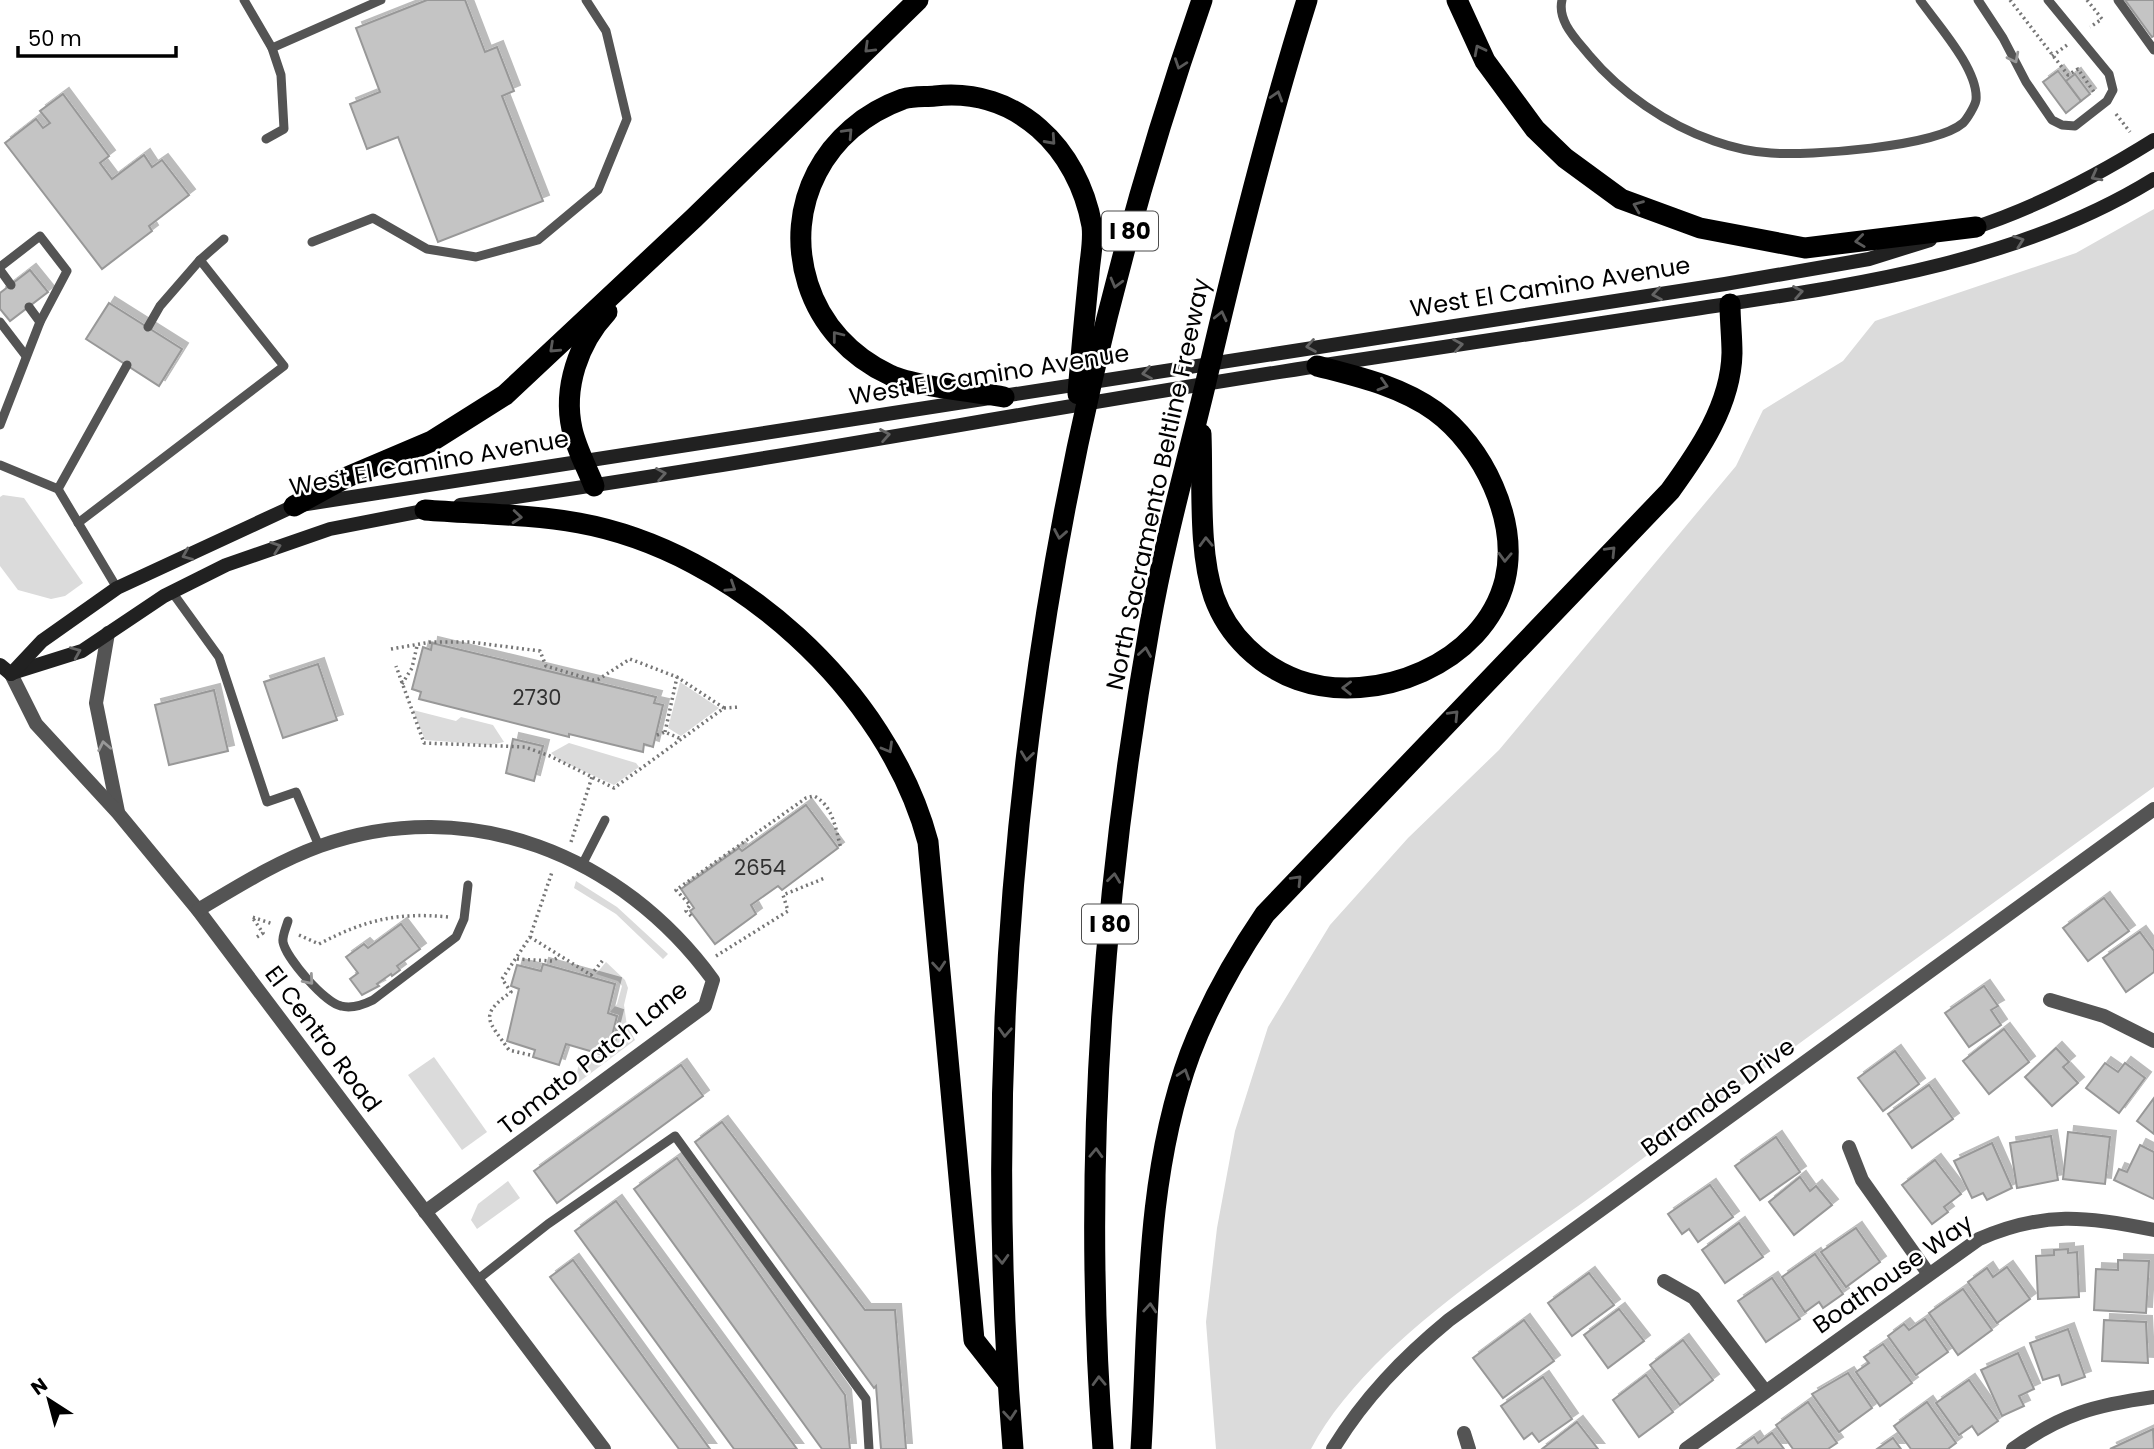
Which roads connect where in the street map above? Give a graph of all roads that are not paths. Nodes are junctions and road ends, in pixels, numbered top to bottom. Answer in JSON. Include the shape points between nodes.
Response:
{"nodes":[{"id":1,"x":244,"y":0,"type":"edge"},
{"id":2,"x":381,"y":0,"type":"edge"},
{"id":3,"x":586,"y":0,"type":"edge"},
{"id":4,"x":918,"y":0,"type":"edge"},
{"id":5,"x":1202,"y":0,"type":"edge"},
{"id":6,"x":1307,"y":0,"type":"edge"},
{"id":7,"x":1457,"y":0,"type":"edge"},
{"id":8,"x":1562,"y":0,"type":"edge"},
{"id":9,"x":1920,"y":0,"type":"edge"},
{"id":10,"x":1978,"y":0,"type":"edge"},
{"id":11,"x":2048,"y":0,"type":"edge"},
{"id":12,"x":2119,"y":0,"type":"edge"},
{"id":13,"x":272,"y":48,"type":"junction"},
{"id":14,"x":2154,"y":50,"type":"edge"},
{"id":15,"x":266,"y":139,"type":"dead end"},
{"id":16,"x":2154,"y":140,"type":"edge"},
{"id":17,"x":2154,"y":179,"type":"edge"},
{"id":18,"x":694,"y":218,"type":"junction"},
{"id":19,"x":1976,"y":227,"type":"junction"},
{"id":20,"x":224,"y":239,"type":"dead end"},
{"id":21,"x":312,"y":242,"type":"dead end"},
{"id":22,"x":200,"y":260,"type":"junction"},
{"id":23,"x":0,"y":269,"type":"edge"},
{"id":24,"x":11,"y":285,"type":"dead end"},
{"id":25,"x":1728,"y":294,"type":"junction"},
{"id":26,"x":29,"y":307,"type":"dead end"},
{"id":27,"x":0,"y":322,"type":"edge"},
{"id":28,"x":40,"y":322,"type":"junction"},
{"id":29,"x":148,"y":327,"type":"dead end"},
{"id":30,"x":26,"y":356,"type":"junction"},
{"id":31,"x":127,"y":365,"type":"dead end"},
{"id":32,"x":1317,"y":366,"type":"junction"},
{"id":33,"x":1005,"y":406,"type":"junction"},
{"id":34,"x":1200,"y":406,"type":"junction"},
{"id":35,"x":0,"y":425,"type":"edge"},
{"id":36,"x":583,"y":459,"type":"junction"},
{"id":37,"x":0,"y":465,"type":"edge"},
{"id":38,"x":1072,"y":466,"type":"junction"},
{"id":39,"x":594,"y":486,"type":"junction"},
{"id":40,"x":58,"y":489,"type":"junction"},
{"id":41,"x":294,"y":506,"type":"junction"},
{"id":42,"x":425,"y":510,"type":"junction"},
{"id":43,"x":78,"y":523,"type":"junction"},
{"id":44,"x":117,"y":588,"type":"junction"},
{"id":45,"x":172,"y":592,"type":"junction"},
{"id":46,"x":108,"y":633,"type":"junction"},
{"id":47,"x":6,"y":669,"type":"edge"},
{"id":48,"x":2154,"y":808,"type":"edge"},
{"id":49,"x":118,"y":813,"type":"junction"},
{"id":50,"x":605,"y":820,"type":"dead end"},
{"id":51,"x":319,"y":846,"type":"junction"},
{"id":52,"x":582,"y":864,"type":"junction"},
{"id":53,"x":468,"y":885,"type":"dead end"},
{"id":54,"x":198,"y":910,"type":"junction"},
{"id":55,"x":286,"y":925,"type":"road end"},
{"id":56,"x":2050,"y":1000,"type":"dead end"},
{"id":57,"x":2154,"y":1041,"type":"edge"},
{"id":58,"x":1849,"y":1147,"type":"dead end"},
{"id":59,"x":425,"y":1212,"type":"junction"},
{"id":60,"x":2154,"y":1230,"type":"edge"},
{"id":61,"x":1928,"y":1273,"type":"junction"},
{"id":62,"x":477,"y":1280,"type":"junction"},
{"id":63,"x":1664,"y":1281,"type":"dead end"},
{"id":64,"x":1007,"y":1382,"type":"junction"},
{"id":65,"x":1765,"y":1391,"type":"junction"},
{"id":66,"x":2154,"y":1397,"type":"edge"},
{"id":67,"x":1464,"y":1433,"type":"dead end"},
{"id":68,"x":604,"y":1449,"type":"edge"},
{"id":69,"x":869,"y":1449,"type":"edge"},
{"id":70,"x":1013,"y":1449,"type":"edge"},
{"id":71,"x":1103,"y":1449,"type":"edge"},
{"id":72,"x":1141,"y":1449,"type":"edge"},
{"id":73,"x":1333,"y":1449,"type":"edge"},
{"id":74,"x":1469,"y":1449,"type":"edge"},
{"id":75,"x":1685,"y":1449,"type":"edge"},
{"id":76,"x":2013,"y":1449,"type":"edge"}],
"edges":[{"from":1,"to":13,"type":"lane"},
{"from":2,"to":13,"type":"lane"},
{"from":3,"to":21,"type":"lane","via":[[606,31],[627,119],[598,190],[538,240],[476,257],[427,248],[373,218]]},
{"from":4,"to":18,"type":"highway","one_way":true},
{"from":5,"to":38,"type":"highway","number":"I 80","one_way":true,"via":[[1140,194]]},
{"from":34,"to":6,"type":"highway","name":"North Sacramento Beltline Freeway","number":"I 80","one_way":true,"via":[[1247,204]]},
{"from":19,"to":7,"type":"highway","one_way":true,"via":[[1805,248],[1700,228],[1621,199],[1564,158],[1535,129],[1485,61]]},
{"from":8,"to":9,"type":"lane","via":[[1560,9],[1571,33],[1602,71],[1651,110],[1714,141],[1769,153],[1836,153],[1937,135],[1964,122],[1976,101],[1973,77]]},
{"from":10,"to":11,"type":"lane","one_way":true,"via":[[2052,120],[2075,126],[2107,101],[2113,90],[2109,74]]},
{"from":12,"to":14,"type":"lane"},
{"from":13,"to":15,"type":"lane","via":[[281,75],[284,130]]},
{"from":16,"to":19,"type":"main road","name":"West El Camino Avenue","one_way":true,"via":[[2033,207]]},
{"from":25,"to":17,"type":"main road","name":"West El Camino Avenue","one_way":true,"via":[[1927,270],[1988,252],[2089,212]]},
{"from":18,"to":36,"type":"highway","via":[[600,319],[586,343],[568,388],[572,431]]},
{"from":18,"to":41,"type":"highway","one_way":true,"via":[[505,395],[432,441],[345,478]]},
{"from":19,"to":25,"type":"main road","name":"West El Camino Avenue"},
{"from":20,"to":22,"type":"lane"},
{"from":22,"to":29,"type":"lane"},
{"from":22,"to":43,"type":"lane","via":[[284,366]]},
{"from":23,"to":24,"type":"lane"},
{"from":23,"to":28,"type":"lane","via":[[40,236],[67,271]]},
{"from":32,"to":25,"type":"main road","name":"West El Camino Avenue","one_way":true},
{"from":25,"to":33,"type":"main road","name":"West El Camino Avenue","one_way":true,"via":[[1263,353]]},
{"from":72,"to":25,"type":"highway","one_way":true,"via":[[1163,1162],[1189,1056],[1223,982],[1265,914],[1670,491],[1714,422],[1728,382],[1732,354]]},
{"from":26,"to":28,"type":"lane"},
{"from":27,"to":30,"type":"lane"},
{"from":28,"to":30,"type":"lane"},
{"from":30,"to":35,"type":"lane"},
{"from":31,"to":40,"type":"lane"},
{"from":32,"to":33,"type":"main road","name":"West El Camino Avenue"},
{"from":32,"to":34,"type":"highway","one_way":true,"via":[[1391,386],[1437,412],[1466,441],[1497,497],[1506,550],[1504,580],[1493,606],[1461,647],[1411,677],[1355,689],[1308,683],[1276,670],[1236,637],[1209,579]]},
{"from":33,"to":36,"type":"main road","name":"West El Camino Avenue"},
{"from":33,"to":38,"type":"highway","one_way":true,"via":[[891,376],[847,349],[816,308],[800,258],[802,207],[823,159],[858,122],[905,99],[957,93],[1007,106],[1050,136],[1079,179],[1093,229]]},
{"from":39,"to":33,"type":"main road","name":"West El Camino Avenue","one_way":true},
{"from":71,"to":34,"type":"highway","name":"North Sacramento Beltline Freeway","number":"I 80","one_way":true,"via":[[1096,1159],[1112,897],[1151,621]]},
{"from":36,"to":39,"type":"highway"},
{"from":36,"to":41,"type":"main road","name":"West El Camino Avenue"},
{"from":37,"to":40,"type":"lane"},
{"from":38,"to":64,"type":"highway","number":"I 80","one_way":true,"via":[[1035,688],[1011,915],[1002,1152]]},
{"from":39,"to":42,"type":"main road","name":"West El Camino Avenue"},
{"from":40,"to":43,"type":"lane"},
{"from":41,"to":44,"type":"main road","name":"West El Camino Avenue","one_way":true},
{"from":45,"to":42,"type":"main road","name":"West El Camino Avenue","one_way":true,"via":[[226,565],[330,529]]},
{"from":42,"to":64,"type":"highway","one_way":true,"via":[[579,523],[664,551],[713,575],[785,626],[849,691],[881,736],[919,808],[928,842],[974,1340]]},
{"from":43,"to":44,"type":"lane"},
{"from":44,"to":47,"type":"main road","name":"West El Camino Avenue"},
{"from":45,"to":46,"type":"main road","name":"West El Camino Avenue"},
{"from":45,"to":51,"type":"lane","via":[[219,657],[267,802],[296,792]]},
{"from":47,"to":46,"type":"main road","name":"West El Camino Avenue","one_way":true,"via":[[82,651]]},
{"from":49,"to":46,"type":"street","one_way":true,"via":[[96,703]]},
{"from":47,"to":49,"type":"street","name":"El Centro Road","via":[[36,724]]},
{"from":48,"to":73,"type":"street","name":"Barandas Drive","via":[[1449,1320],[1378,1387]]},
{"from":49,"to":54,"type":"street","name":"El Centro Road"},
{"from":50,"to":52,"type":"lane"},
{"from":51,"to":52,"type":"street","name":"Tomato Patch Lane","via":[[383,831],[449,829],[536,844]]},
{"from":51,"to":54,"type":"street","name":"Tomato Patch Lane","via":[[276,864]]},
{"from":52,"to":59,"type":"street","name":"Tomato Patch Lane","via":[[643,902],[680,938],[713,979],[705,1006]]},
{"from":55,"to":53,"type":"lane","one_way":true,"via":[[284,946],[319,991],[341,1006],[359,1006],[456,937],[464,919]]},
{"from":54,"to":59,"type":"street","name":"El Centro Road"},
{"from":56,"to":57,"type":"street","via":[[2104,1016]]},
{"from":58,"to":61,"type":"street","via":[[1861,1180]]},
{"from":59,"to":62,"type":"street","name":"El Centro Road"},
{"from":60,"to":61,"type":"street","name":"Boathouse Way","via":[[2099,1218],[2031,1220],[1979,1238]]},
{"from":61,"to":65,"type":"street","name":"Boathouse Way"},
{"from":62,"to":68,"type":"street","name":"El Centro Road"},
{"from":62,"to":69,"type":"lane","via":[[548,1224],[676,1136],[866,1399]]},
{"from":63,"to":65,"type":"street","via":[[1695,1298]]},
{"from":64,"to":70,"type":"highway","number":"I 80","one_way":true},
{"from":65,"to":75,"type":"street","name":"Boathouse Way"},
{"from":66,"to":76,"type":"street","via":[[2098,1405],[2066,1416]]},
{"from":67,"to":74,"type":"street"}]}
